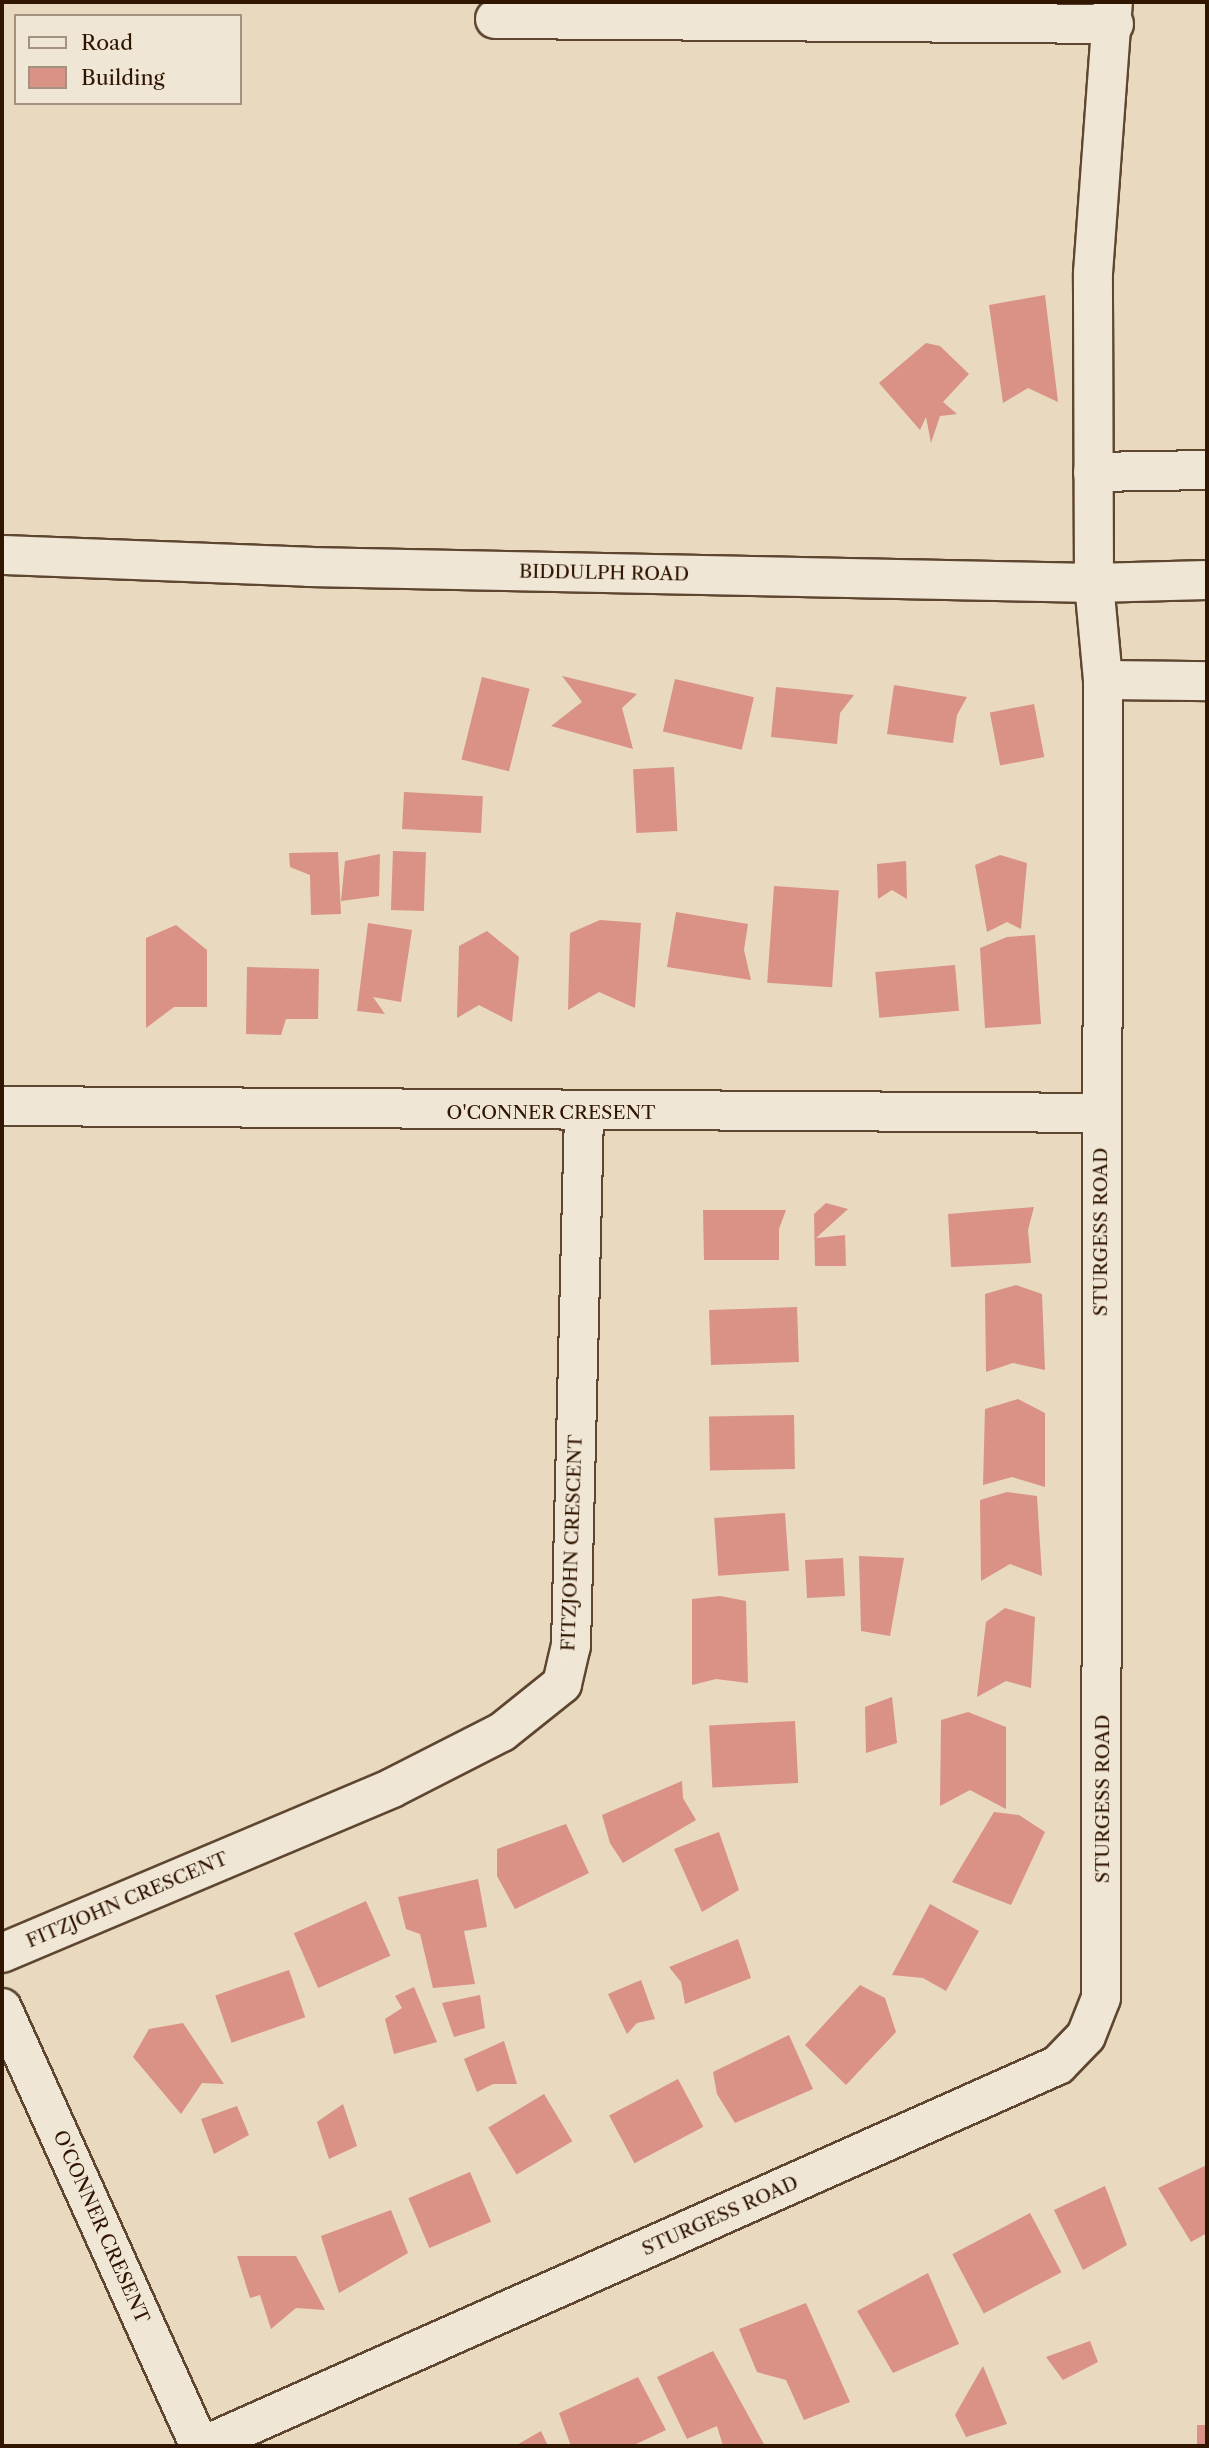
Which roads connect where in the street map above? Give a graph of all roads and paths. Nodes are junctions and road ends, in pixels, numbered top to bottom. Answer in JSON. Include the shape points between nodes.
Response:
{"nodes":[{"id":1,"x":1113,"y":13,"type":"edge"},
{"id":2,"x":495,"y":19,"type":"dead end"},
{"id":3,"x":1207,"y":470,"type":"edge"},
{"id":4,"x":1093,"y":472,"type":"junction"},
{"id":5,"x":2,"y":555,"type":"edge"},
{"id":6,"x":1207,"y":580,"type":"edge"},
{"id":7,"x":1094,"y":583,"type":"junction"},
{"id":8,"x":1103,"y":680,"type":"junction"},
{"id":9,"x":1207,"y":681,"type":"edge"},
{"id":10,"x":2,"y":1106,"type":"edge"},
{"id":11,"x":584,"y":1113,"type":"junction"},
{"id":12,"x":1101,"y":1113,"type":"junction"},
{"id":13,"x":2,"y":1953,"type":"edge"},
{"id":14,"x":2,"y":2008,"type":"edge"},
{"id":15,"x":201,"y":2446,"type":"edge"}],
"edges":[{"from":1,"to":2,"type":"street"},
{"from":1,"to":4,"type":"street","name":"STURGESS ROAD","via":[[1093,273]]},
{"from":3,"to":4,"type":"street"},
{"from":4,"to":7,"type":"street","name":"STURGESS ROAD"},
{"from":5,"to":7,"type":"street","name":"BIDDULPH ROAD","via":[[309,567]]},
{"from":6,"to":7,"type":"street","name":"BIDDULPH ROAD"},
{"from":7,"to":8,"type":"street","name":"STURGESS ROAD"},
{"from":8,"to":9,"type":"street"},
{"from":8,"to":12,"type":"street","name":"STURGESS ROAD"},
{"from":10,"to":11,"type":"street","name":"O'CONNER CRESENT"},
{"from":11,"to":12,"type":"street","name":"O'CONNER CRESENT"},
{"from":11,"to":13,"type":"street","name":"FITZJOHN CRESCENT","via":[[571,1646],[562,1684],[502,1732],[392,1788]]},
{"from":12,"to":15,"type":"street","name":"STURGESS ROAD","via":[[1104,1967],[1101,1998],[1086,2036],[1058,2065]]},
{"from":14,"to":15,"type":"street","name":"O'CONNER CRESENT"}]}
